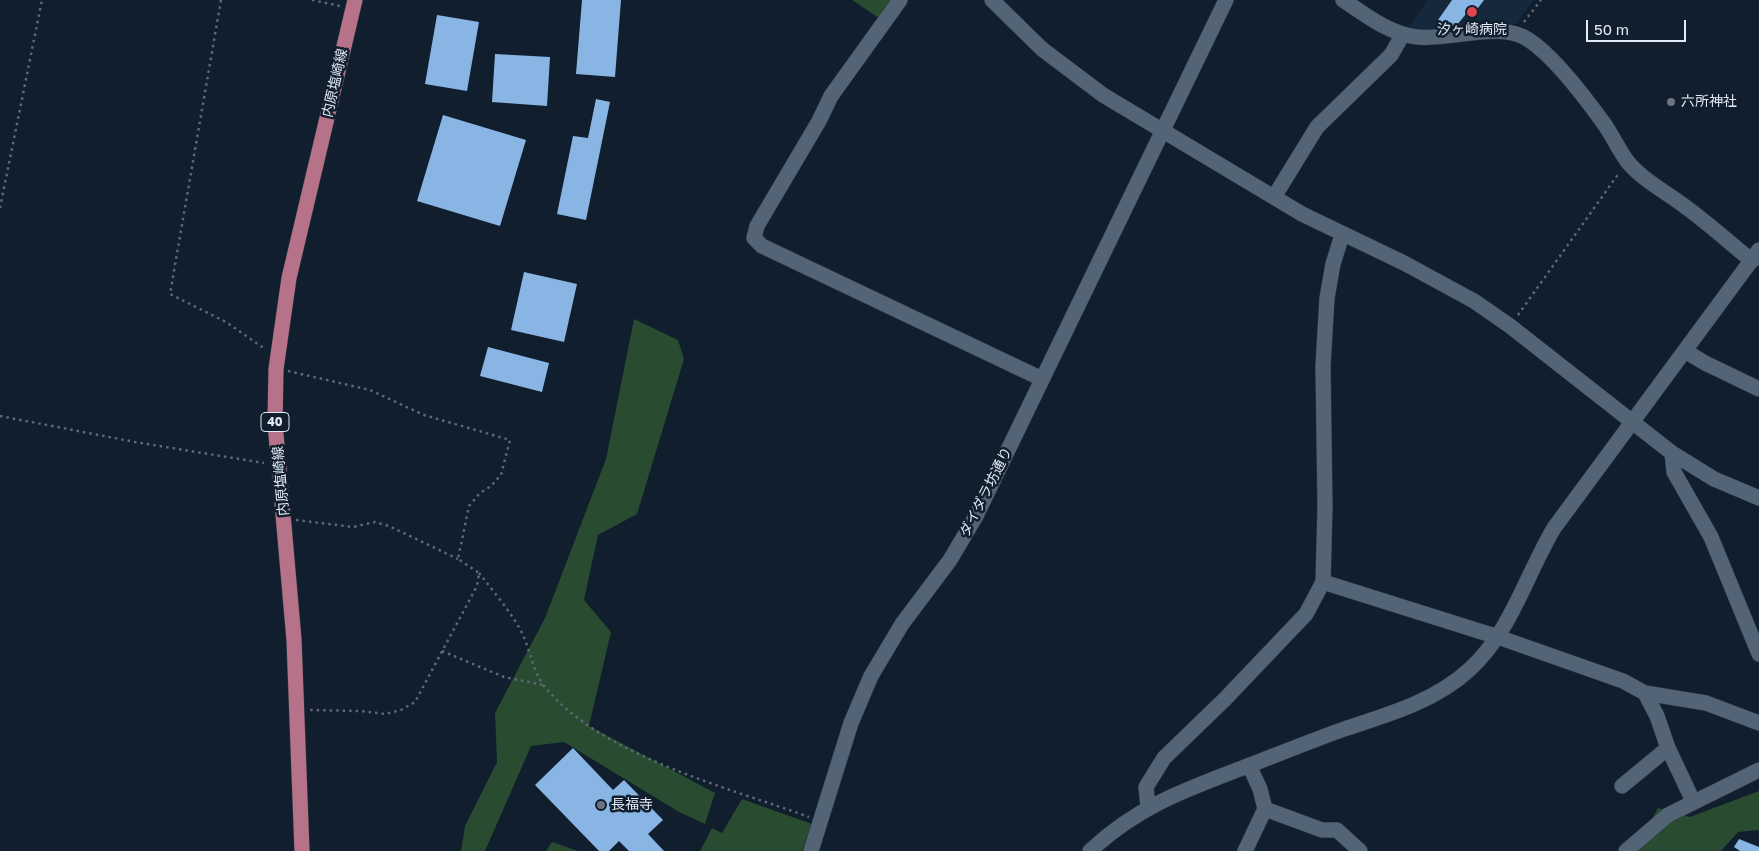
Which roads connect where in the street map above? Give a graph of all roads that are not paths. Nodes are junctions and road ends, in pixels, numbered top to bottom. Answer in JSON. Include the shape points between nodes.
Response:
{"nodes":[{"id":1,"x":900,"y":0,"type":"edge"},
{"id":2,"x":992,"y":0,"type":"edge"},
{"id":3,"x":1226,"y":0,"type":"edge"},
{"id":4,"x":1343,"y":0,"type":"edge"},
{"id":5,"x":354,"y":4,"type":"edge"},
{"id":6,"x":1403,"y":34,"type":"junction"},
{"id":7,"x":1162,"y":130,"type":"junction"},
{"id":8,"x":1274,"y":197,"type":"junction"},
{"id":9,"x":1342,"y":235,"type":"junction"},
{"id":10,"x":1755,"y":255,"type":"edge"},
{"id":11,"x":1685,"y":351,"type":"junction"},
{"id":12,"x":1042,"y":379,"type":"junction"},
{"id":13,"x":1759,"y":389,"type":"edge"},
{"id":14,"x":1632,"y":422,"type":"junction"},
{"id":15,"x":1672,"y":453,"type":"junction"},
{"id":16,"x":1759,"y":498,"type":"edge"},
{"id":17,"x":1323,"y":582,"type":"junction"},
{"id":18,"x":1498,"y":637,"type":"junction"},
{"id":19,"x":1759,"y":654,"type":"edge"},
{"id":20,"x":1645,"y":693,"type":"junction"},
{"id":21,"x":1759,"y":723,"type":"edge"},
{"id":22,"x":1668,"y":748,"type":"junction"},
{"id":23,"x":1248,"y":765,"type":"junction"},
{"id":24,"x":1759,"y":770,"type":"edge"},
{"id":25,"x":1622,"y":786,"type":"dead end"},
{"id":26,"x":1693,"y":801,"type":"junction"},
{"id":27,"x":1148,"y":807,"type":"junction"},
{"id":28,"x":1264,"y":809,"type":"junction"},
{"id":29,"x":815,"y":849,"type":"edge"},
{"id":30,"x":302,"y":851,"type":"edge"},
{"id":31,"x":1090,"y":851,"type":"edge"},
{"id":32,"x":1246,"y":851,"type":"edge"},
{"id":33,"x":1360,"y":851,"type":"edge"},
{"id":34,"x":1626,"y":851,"type":"edge"}],
"edges":[{"from":1,"to":12,"type":"street","via":[[831,96],[820,121],[757,226],[754,238],[762,246]]},
{"from":2,"to":7,"type":"street","via":[[1073,74]]},
{"from":3,"to":7,"type":"street","name":"ダイダラ坊通り"},
{"from":4,"to":6,"type":"street","via":[[1389,29]]},
{"from":5,"to":30,"type":"main road","name":"内原塩崎線","number":"40","via":[[289,278],[277,363],[276,423],[298,710]]},
{"from":6,"to":8,"type":"street","via":[[1391,55],[1317,128]]},
{"from":6,"to":10,"type":"street","via":[[1434,38],[1502,31],[1529,40],[1570,81],[1605,125],[1628,161]]},
{"from":7,"to":8,"type":"street"},
{"from":7,"to":12,"type":"street","name":"ダイダラ坊通り"},
{"from":8,"to":9,"type":"street"},
{"from":9,"to":14,"type":"street","via":[[1452,288],[1510,326]]},
{"from":9,"to":17,"type":"street","via":[[1333,264],[1324,356],[1326,507]]},
{"from":10,"to":11,"type":"street"},
{"from":11,"to":13,"type":"street"},
{"from":11,"to":14,"type":"street"},
{"from":12,"to":29,"type":"street","name":"ダイダラ坊通り","via":[[961,542],[902,624],[871,676],[851,724]]},
{"from":14,"to":15,"type":"street"},
{"from":14,"to":18,"type":"street","via":[[1554,528]]},
{"from":15,"to":16,"type":"street","via":[[1714,479]]},
{"from":15,"to":19,"type":"street","via":[[1674,472],[1711,537]]},
{"from":17,"to":18,"type":"street"},
{"from":17,"to":27,"type":"street","via":[[1306,614],[1164,758],[1146,786]]},
{"from":18,"to":20,"type":"street","via":[[1623,681]]},
{"from":18,"to":23,"type":"street","via":[[1469,669],[1439,692],[1399,711]]},
{"from":20,"to":21,"type":"street","via":[[1706,703]]},
{"from":20,"to":22,"type":"street"},
{"from":22,"to":25,"type":"street"},
{"from":22,"to":26,"type":"street"},
{"from":23,"to":27,"type":"street"},
{"from":23,"to":28,"type":"street","via":[[1260,789]]},
{"from":24,"to":26,"type":"street"},
{"from":26,"to":34,"type":"street","via":[[1668,815]]},
{"from":27,"to":31,"type":"street"},
{"from":28,"to":32,"type":"street"},
{"from":28,"to":33,"type":"street","via":[[1322,830],[1337,830]]}]}
